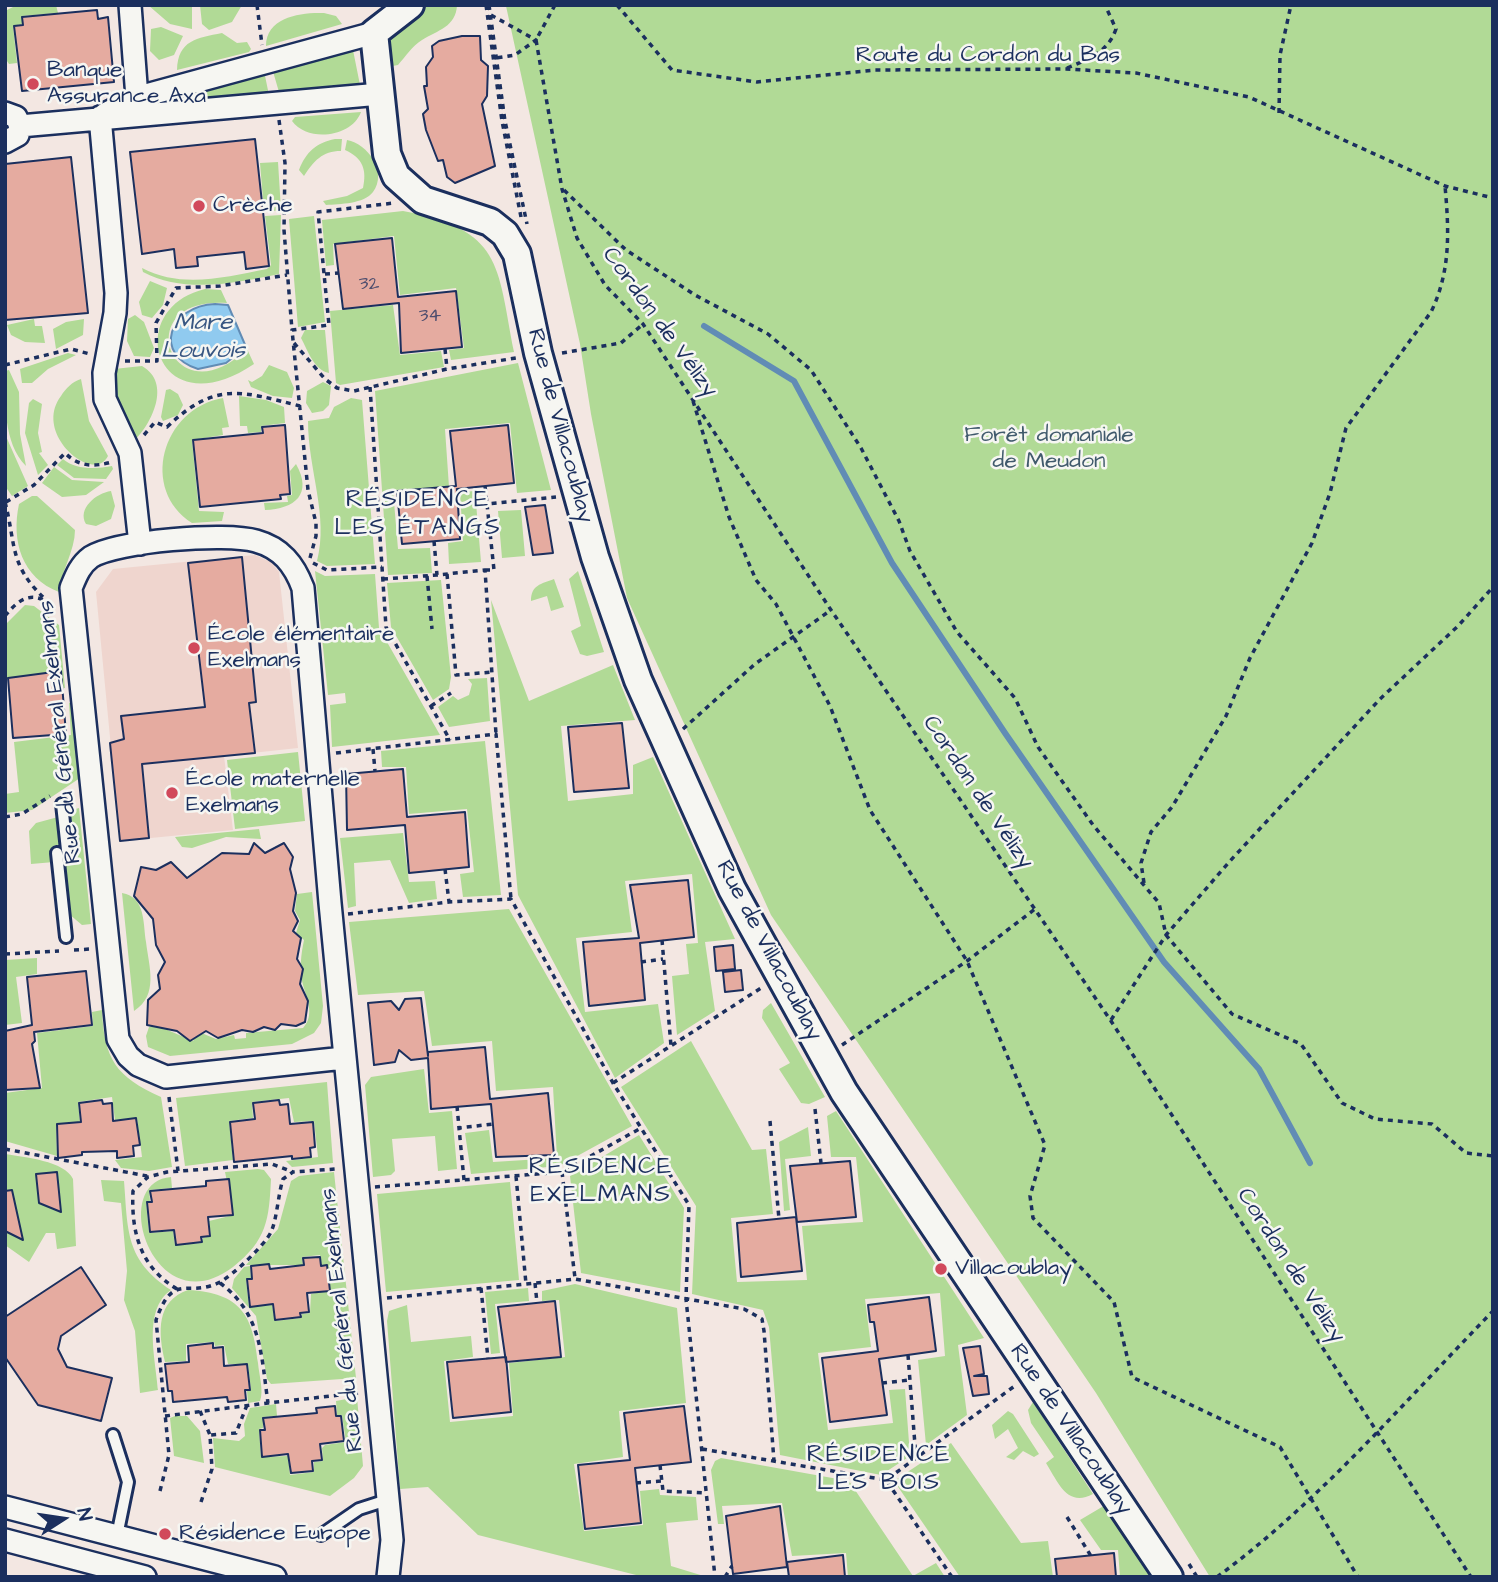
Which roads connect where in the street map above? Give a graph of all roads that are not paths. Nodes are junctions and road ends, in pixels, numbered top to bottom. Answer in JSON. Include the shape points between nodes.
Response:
{"nodes":[{"id":1,"x":130,"y":5,"type":"edge"},
{"id":2,"x":410,"y":5,"type":"edge"},
{"id":3,"x":374,"y":33,"type":"junction"},
{"id":4,"x":380,"y":94,"type":"junction"},
{"id":5,"x":138,"y":107,"type":"junction"},
{"id":6,"x":100,"y":117,"type":"junction"},
{"id":7,"x":13,"y":119,"type":"edge"},
{"id":8,"x":5,"y":142,"type":"edge"},
{"id":9,"x":140,"y":544,"type":"junction"},
{"id":10,"x":62,"y":804,"type":"dead end"},
{"id":11,"x":66,"y":937,"type":"dead end"},
{"id":12,"x":344,"y":1058,"type":"junction"},
{"id":13,"x":113,"y":1435,"type":"dead end"},
{"id":14,"x":387,"y":1500,"type":"junction"},
{"id":15,"x":5,"y":1507,"type":"edge"},
{"id":16,"x":321,"y":1535,"type":"dead end"},
{"id":17,"x":117,"y":1536,"type":"junction"},
{"id":18,"x":5,"y":1540,"type":"edge"},
{"id":19,"x":1176,"y":1566,"type":"edge"},
{"id":20,"x":145,"y":1577,"type":"edge"},
{"id":21,"x":275,"y":1577,"type":"edge"},
{"id":22,"x":388,"y":1577,"type":"edge"}],
"edges":[{"from":1,"to":5,"type":"street"},
{"from":2,"to":3,"type":"street"},
{"from":3,"to":4,"type":"street"},
{"from":3,"to":5,"type":"street","via":[[265,63]]},
{"from":4,"to":5,"type":"street"},
{"from":4,"to":19,"type":"street","name":"Rue de Villacoublay","via":[[387,153],[396,176],[423,200],[491,222],[517,254],[576,496],[638,680],[732,889],[844,1092],[1031,1373]]},
{"from":5,"to":6,"type":"street"},
{"from":6,"to":7,"type":"street"},
{"from":6,"to":9,"type":"street","via":[[116,293],[105,399],[130,453]]},
{"from":7,"to":8,"type":"street","via":[[18,135]]},
{"from":9,"to":12,"type":"street","name":"Rue du Général Exelmans","via":[[234,537],[256,541],[295,565],[303,587]]},
{"from":9,"to":12,"type":"street","name":"Rue du Général Exelmans","via":[[116,547],[81,566],[71,588],[118,1039],[138,1065],[166,1077]]},
{"from":10,"to":11,"type":"lane"},
{"from":12,"to":14,"type":"street","name":"Rue du Général Exelmans"},
{"from":13,"to":17,"type":"lane","via":[[128,1482]]},
{"from":14,"to":16,"type":"lane","via":[[359,1509]]},
{"from":14,"to":22,"type":"street","name":"Rue du Général Exelmans","via":[[392,1540]]},
{"from":15,"to":17,"type":"street"},
{"from":17,"to":21,"type":"street"},
{"from":18,"to":20,"type":"street"}]}
